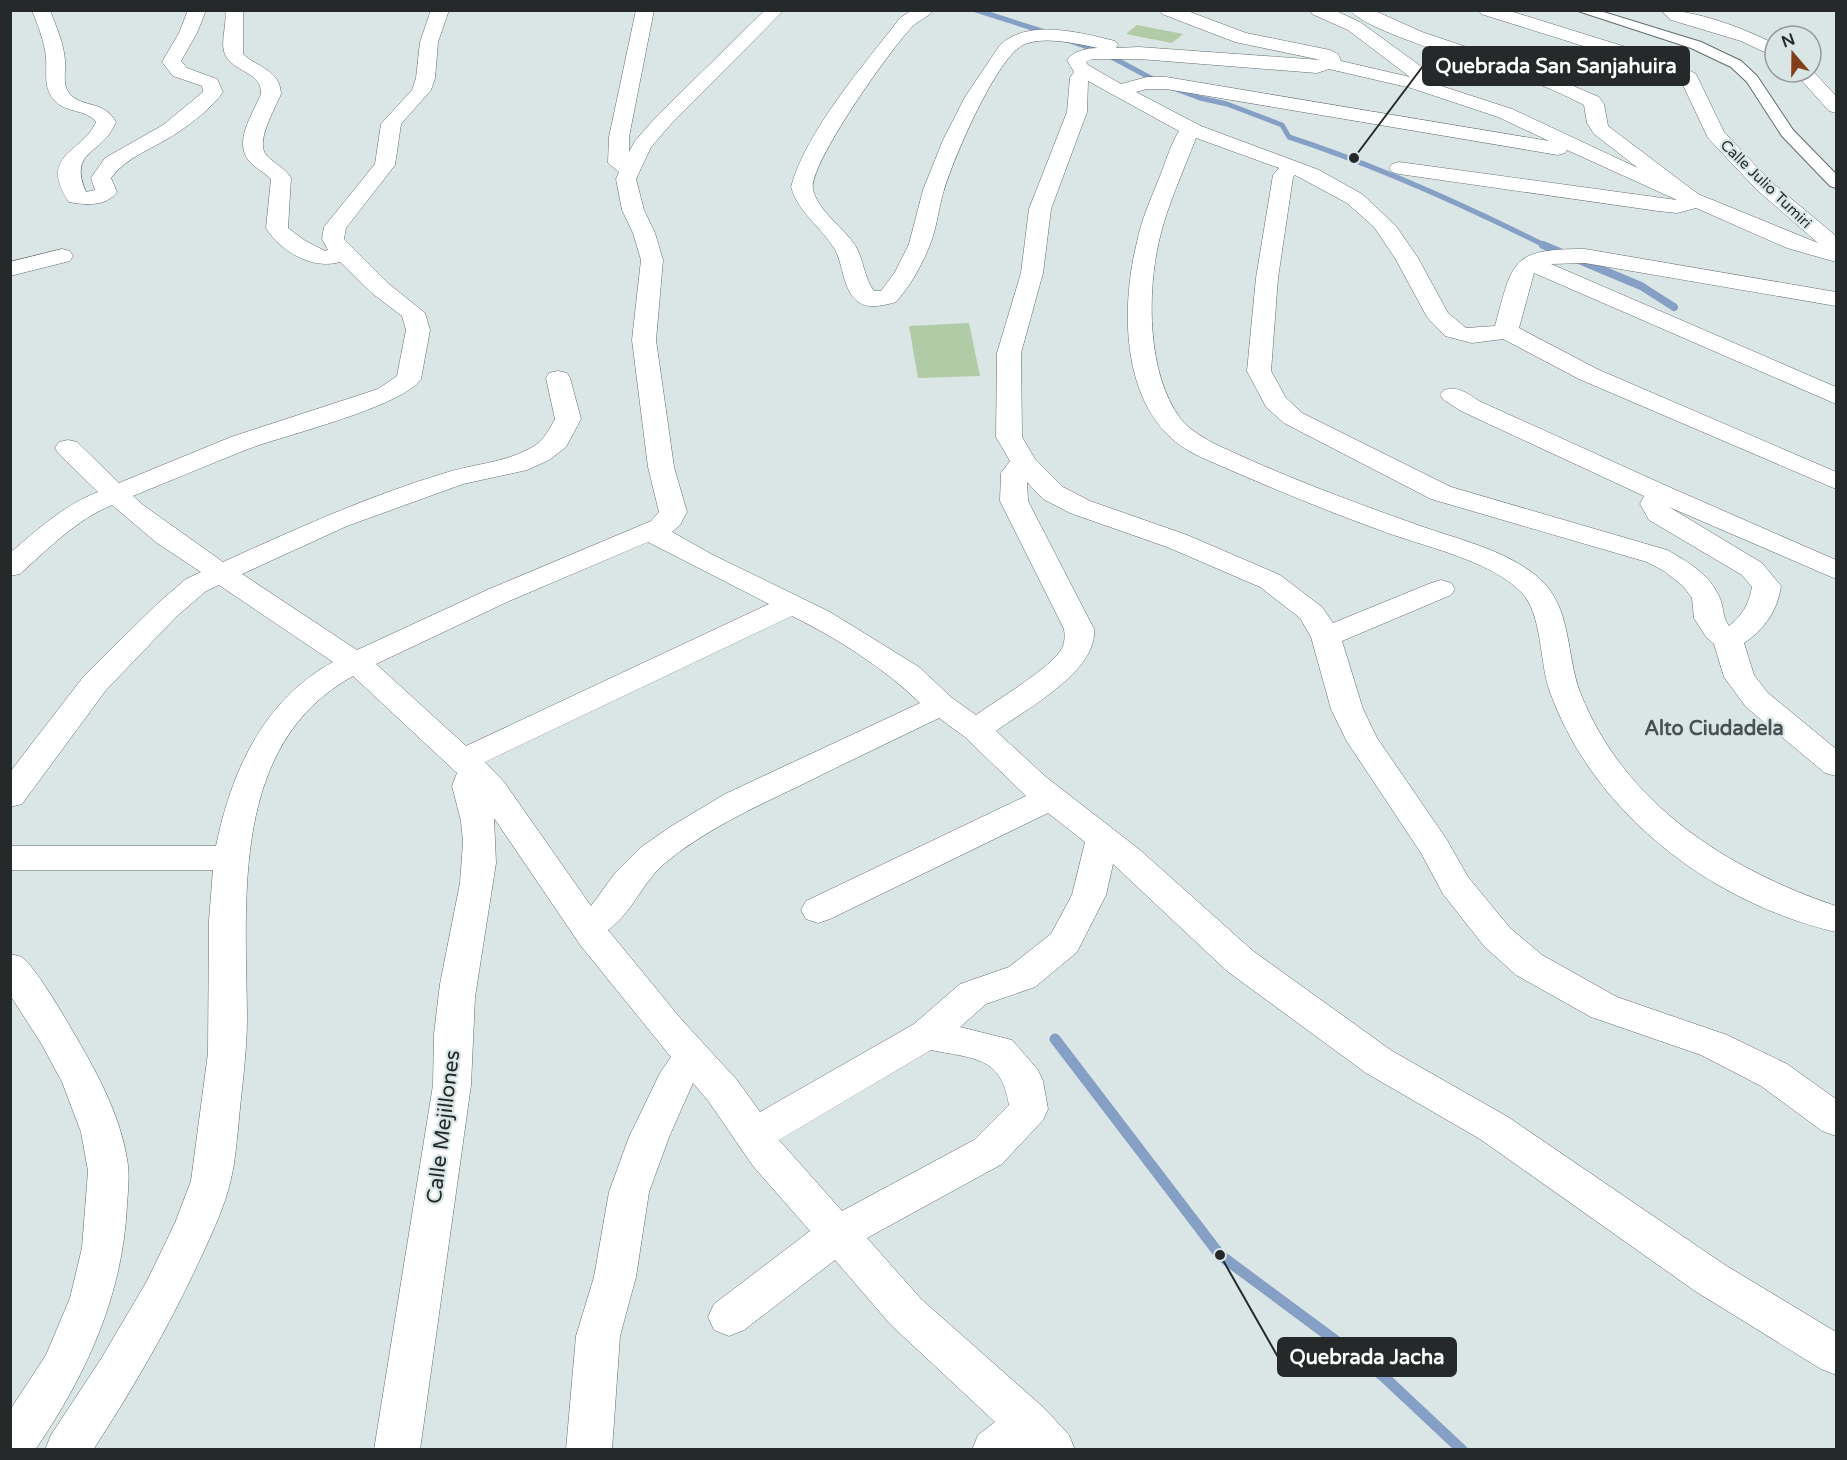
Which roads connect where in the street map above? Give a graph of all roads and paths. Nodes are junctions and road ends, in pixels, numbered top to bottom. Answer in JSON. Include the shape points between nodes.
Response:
{"nodes":[{"id":1,"x":41,"y":10,"type":"edge"},
{"id":2,"x":197,"y":10,"type":"edge"},
{"id":3,"x":234,"y":10,"type":"edge"},
{"id":4,"x":440,"y":10,"type":"edge"},
{"id":5,"x":645,"y":10,"type":"edge"},
{"id":6,"x":776,"y":10,"type":"edge"},
{"id":7,"x":925,"y":10,"type":"edge"},
{"id":8,"x":1168,"y":10,"type":"edge"},
{"id":9,"x":1318,"y":10,"type":"edge"},
{"id":10,"x":1358,"y":10,"type":"edge"},
{"id":11,"x":1487,"y":10,"type":"edge"},
{"id":12,"x":1581,"y":10,"type":"edge"},
{"id":13,"x":1669,"y":10,"type":"edge"},
{"id":14,"x":1763,"y":45,"type":"edge"},
{"id":15,"x":1139,"y":53,"type":"junction"},
{"id":16,"x":1330,"y":64,"type":"junction"},
{"id":17,"x":1086,"y":72,"type":"junction"},
{"id":18,"x":1417,"y":84,"type":"junction"},
{"id":19,"x":1814,"y":84,"type":"edge"},
{"id":20,"x":1120,"y":90,"type":"junction"},
{"id":21,"x":1836,"y":107,"type":"edge"},
{"id":22,"x":1192,"y":129,"type":"junction"},
{"id":23,"x":1595,"y":154,"type":"junction"},
{"id":24,"x":1292,"y":167,"type":"junction"},
{"id":25,"x":1399,"y":168,"type":"dead end"},
{"id":26,"x":629,"y":170,"type":"junction"},
{"id":27,"x":1836,"y":183,"type":"edge"},
{"id":28,"x":1690,"y":197,"type":"junction"},
{"id":29,"x":1836,"y":247,"type":"edge"},
{"id":30,"x":340,"y":249,"type":"junction"},
{"id":31,"x":1836,"y":255,"type":"edge"},
{"id":32,"x":62,"y":256,"type":"dead end"},
{"id":33,"x":1531,"y":263,"type":"junction"},
{"id":34,"x":10,"y":269,"type":"edge"},
{"id":35,"x":1836,"y":299,"type":"edge"},
{"id":36,"x":1506,"y":331,"type":"junction"},
{"id":37,"x":558,"y":378,"type":"dead end"},
{"id":38,"x":1453,"y":395,"type":"dead end"},
{"id":39,"x":1836,"y":396,"type":"edge"},
{"id":40,"x":68,"y":448,"type":"dead end"},
{"id":41,"x":1024,"y":463,"type":"junction"},
{"id":42,"x":1836,"y":481,"type":"edge"},
{"id":43,"x":1659,"y":493,"type":"junction"},
{"id":44,"x":117,"y":495,"type":"junction"},
{"id":45,"x":649,"y":531,"type":"junction"},
{"id":46,"x":10,"y":568,"type":"edge"},
{"id":47,"x":1836,"y":570,"type":"edge"},
{"id":48,"x":221,"y":572,"type":"junction"},
{"id":49,"x":1441,"y":589,"type":"dead end"},
{"id":50,"x":792,"y":605,"type":"junction"},
{"id":51,"x":1326,"y":637,"type":"junction"},
{"id":52,"x":1728,"y":640,"type":"junction"},
{"id":53,"x":356,"y":663,"type":"junction"},
{"id":54,"x":941,"y":705,"type":"junction"},
{"id":55,"x":976,"y":730,"type":"junction"},
{"id":56,"x":1836,"y":765,"type":"edge"},
{"id":57,"x":470,"y":767,"type":"junction"},
{"id":58,"x":10,"y":796,"type":"edge"},
{"id":59,"x":1050,"y":798,"type":"junction"},
{"id":60,"x":1102,"y":839,"type":"junction"},
{"id":61,"x":10,"y":858,"type":"edge"},
{"id":62,"x":231,"y":858,"type":"junction"},
{"id":63,"x":818,"y":909,"type":"dead end"},
{"id":64,"x":1836,"y":919,"type":"edge"},
{"id":65,"x":587,"y":927,"type":"junction"},
{"id":66,"x":10,"y":967,"type":"edge"},
{"id":67,"x":927,"y":1034,"type":"junction"},
{"id":68,"x":694,"y":1058,"type":"junction"},
{"id":69,"x":1836,"y":1119,"type":"edge"},
{"id":70,"x":754,"y":1135,"type":"junction"},
{"id":71,"x":839,"y":1233,"type":"junction"},
{"id":72,"x":729,"y":1317,"type":"dead end"},
{"id":73,"x":1836,"y":1355,"type":"edge"},
{"id":74,"x":1025,"y":1441,"type":"edge"},
{"id":75,"x":10,"y":1448,"type":"edge"},
{"id":76,"x":67,"y":1449,"type":"edge"},
{"id":77,"x":397,"y":1449,"type":"edge"},
{"id":78,"x":589,"y":1449,"type":"edge"}],
"edges":[{"from":1,"to":2,"type":"street","via":[[57,65],[54,81],[59,94],[99,112],[106,122],[102,131],[79,151],[69,171],[77,197],[85,199],[105,192],[101,178],[112,162],[170,129],[213,92],[210,84],[180,72],[171,62]]},
{"from":3,"to":30,"type":"street","via":[[237,25],[233,53],[272,86],[251,148],[258,160],[281,178],[277,228],[283,237],[319,257],[335,256]]},
{"from":4,"to":30,"type":"street","via":[[423,87],[389,128],[385,165],[334,227],[333,239]]},
{"from":5,"to":26,"type":"street","via":[[618,137],[618,163]]},
{"from":6,"to":26,"type":"street","via":[[664,120],[642,146]]},
{"from":7,"to":15,"type":"street","via":[[906,22],[814,152],[804,178],[802,189],[810,204],[844,247],[860,289],[869,299],[888,297],[911,263],[945,156],[1004,50],[1019,39],[1047,37],[1117,46]]},
{"from":8,"to":16,"type":"street","via":[[1240,38],[1323,54],[1331,58]]},
{"from":9,"to":18,"type":"street","via":[[1378,41],[1419,74],[1421,80]]},
{"from":10,"to":28,"type":"street","via":[[1417,38],[1557,84],[1592,101],[1600,130]]},
{"from":11,"to":29,"type":"street","name":"Calle Julio Tumiri","via":[[1683,73],[1715,134],[1763,185]]},
{"from":12,"to":27,"type":"street","via":[[1696,45],[1736,64],[1752,79],[1787,133]]},
{"from":13,"to":14,"type":"street"},
{"from":15,"to":16,"type":"street","via":[[1317,67]]},
{"from":15,"to":17,"type":"street","via":[[1080,57],[1077,64]]},
{"from":16,"to":18,"type":"street"},
{"from":17,"to":20,"type":"street"},
{"from":17,"to":41,"type":"street","via":[[1079,78],[1077,112],[1040,209],[1032,273],[1009,353],[1009,437]]},
{"from":18,"to":23,"type":"street","via":[[1505,113]]},
{"from":19,"to":21,"type":"street"},
{"from":20,"to":22,"type":"street"},
{"from":20,"to":23,"type":"street","via":[[1166,83]]},
{"from":22,"to":24,"type":"street"},
{"from":22,"to":64,"type":"street","via":[[1148,241],[1141,318],[1149,381],[1175,427],[1212,452],[1359,514],[1494,564],[1532,587],[1546,614],[1565,691],[1582,728],[1614,779],[1649,819],[1690,852],[1739,882],[1794,907]]},
{"from":23,"to":28,"type":"street"},
{"from":24,"to":36,"type":"street","via":[[1342,190],[1377,217],[1413,269],[1439,318],[1454,332],[1478,335]]},
{"from":24,"to":52,"type":"street","via":[[1283,175],[1267,278],[1259,371],[1275,402],[1293,418],[1441,493],[1657,556],[1693,580],[1706,597],[1709,618],[1716,631]]},
{"from":25,"to":28,"type":"street","via":[[1658,205],[1687,205],[1692,203]]},
{"from":26,"to":45,"type":"street","via":[[628,190],[652,260],[644,340],[661,468],[673,512],[665,523]]},
{"from":28,"to":31,"type":"street","via":[[1795,243]]},
{"from":30,"to":44,"type":"street","via":[[412,313],[418,330],[409,379],[387,394],[240,443]]},
{"from":32,"to":34,"type":"street"},
{"from":33,"to":35,"type":"street","via":[[1552,256],[1585,256]]},
{"from":33,"to":36,"type":"street","via":[[1521,273]]},
{"from":33,"to":39,"type":"street"},
{"from":36,"to":42,"type":"street","via":[[1588,374]]},
{"from":37,"to":48,"type":"street","via":[[568,419],[556,441],[540,454],[518,464],[455,478],[391,500]]},
{"from":38,"to":43,"type":"street"},
{"from":40,"to":44,"type":"street"},
{"from":41,"to":51,"type":"street","via":[[1053,493],[1080,507],[1177,541],[1270,581],[1312,613]]},
{"from":41,"to":55,"type":"street","via":[[1014,473],[1014,501],[1079,629],[1081,641],[1061,669]]},
{"from":43,"to":47,"type":"street"},
{"from":43,"to":52,"type":"street","via":[[1654,504],[1659,514],[1752,568],[1767,586],[1766,599],[1756,615]]},
{"from":44,"to":46,"type":"street","via":[[86,506]]},
{"from":44,"to":48,"type":"street","via":[[167,537]]},
{"from":45,"to":50,"type":"street"},
{"from":45,"to":53,"type":"street","via":[[535,578]]},
{"from":48,"to":53,"type":"street"},
{"from":48,"to":58,"type":"street","via":[[196,585],[167,610],[95,683]]},
{"from":49,"to":51,"type":"street"},
{"from":50,"to":54,"type":"street","via":[[831,624],[908,674]]},
{"from":50,"to":57,"type":"street","via":[[724,634]]},
{"from":51,"to":69,"type":"street","via":[[1347,709],[1362,740],[1435,848],[1455,885],[1497,937],[1529,965],[1604,1007],[1714,1045],[1774,1075]]},
{"from":52,"to":56,"type":"street","via":[[1739,677],[1757,700]]},
{"from":53,"to":57,"type":"street"},
{"from":53,"to":62,"type":"street","via":[[315,687],[280,724],[245,790]]},
{"from":54,"to":55,"type":"street"},
{"from":54,"to":65,"type":"street","via":[[737,802],[682,835],[652,856],[610,908]]},
{"from":55,"to":59,"type":"street"},
{"from":57,"to":65,"type":"street","via":[[492,790]]},
{"from":57,"to":77,"type":"street","name":"Calle Mejillones","via":[[468,786],[478,820],[480,857],[458,982],[452,1085]]},
{"from":59,"to":60,"type":"street"},
{"from":59,"to":63,"type":"street"},
{"from":60,"to":67,"type":"street","via":[[1089,895],[1064,943],[1022,977],[973,994]]},
{"from":60,"to":73,"type":"street","via":[[1240,961],[1379,1062],[1494,1128],[1710,1278]]},
{"from":61,"to":62,"type":"street"},
{"from":62,"to":76,"type":"street","via":[[226,954],[228,1026],[213,1172],[169,1284]]},
{"from":65,"to":68,"type":"street"},
{"from":66,"to":75,"type":"street","via":[[65,1053],[95,1112],[108,1159],[106,1219],[85,1320],[50,1391]]},
{"from":67,"to":70,"type":"street"},
{"from":67,"to":71,"type":"street","via":[[999,1050],[1024,1081],[1029,1109],[988,1152]]},
{"from":68,"to":70,"type":"street"},
{"from":68,"to":78,"type":"street","via":[[679,1073],[628,1192],[615,1276],[598,1336]]},
{"from":70,"to":71,"type":"street"},
{"from":71,"to":72,"type":"street"},
{"from":71,"to":74,"type":"street"}]}
